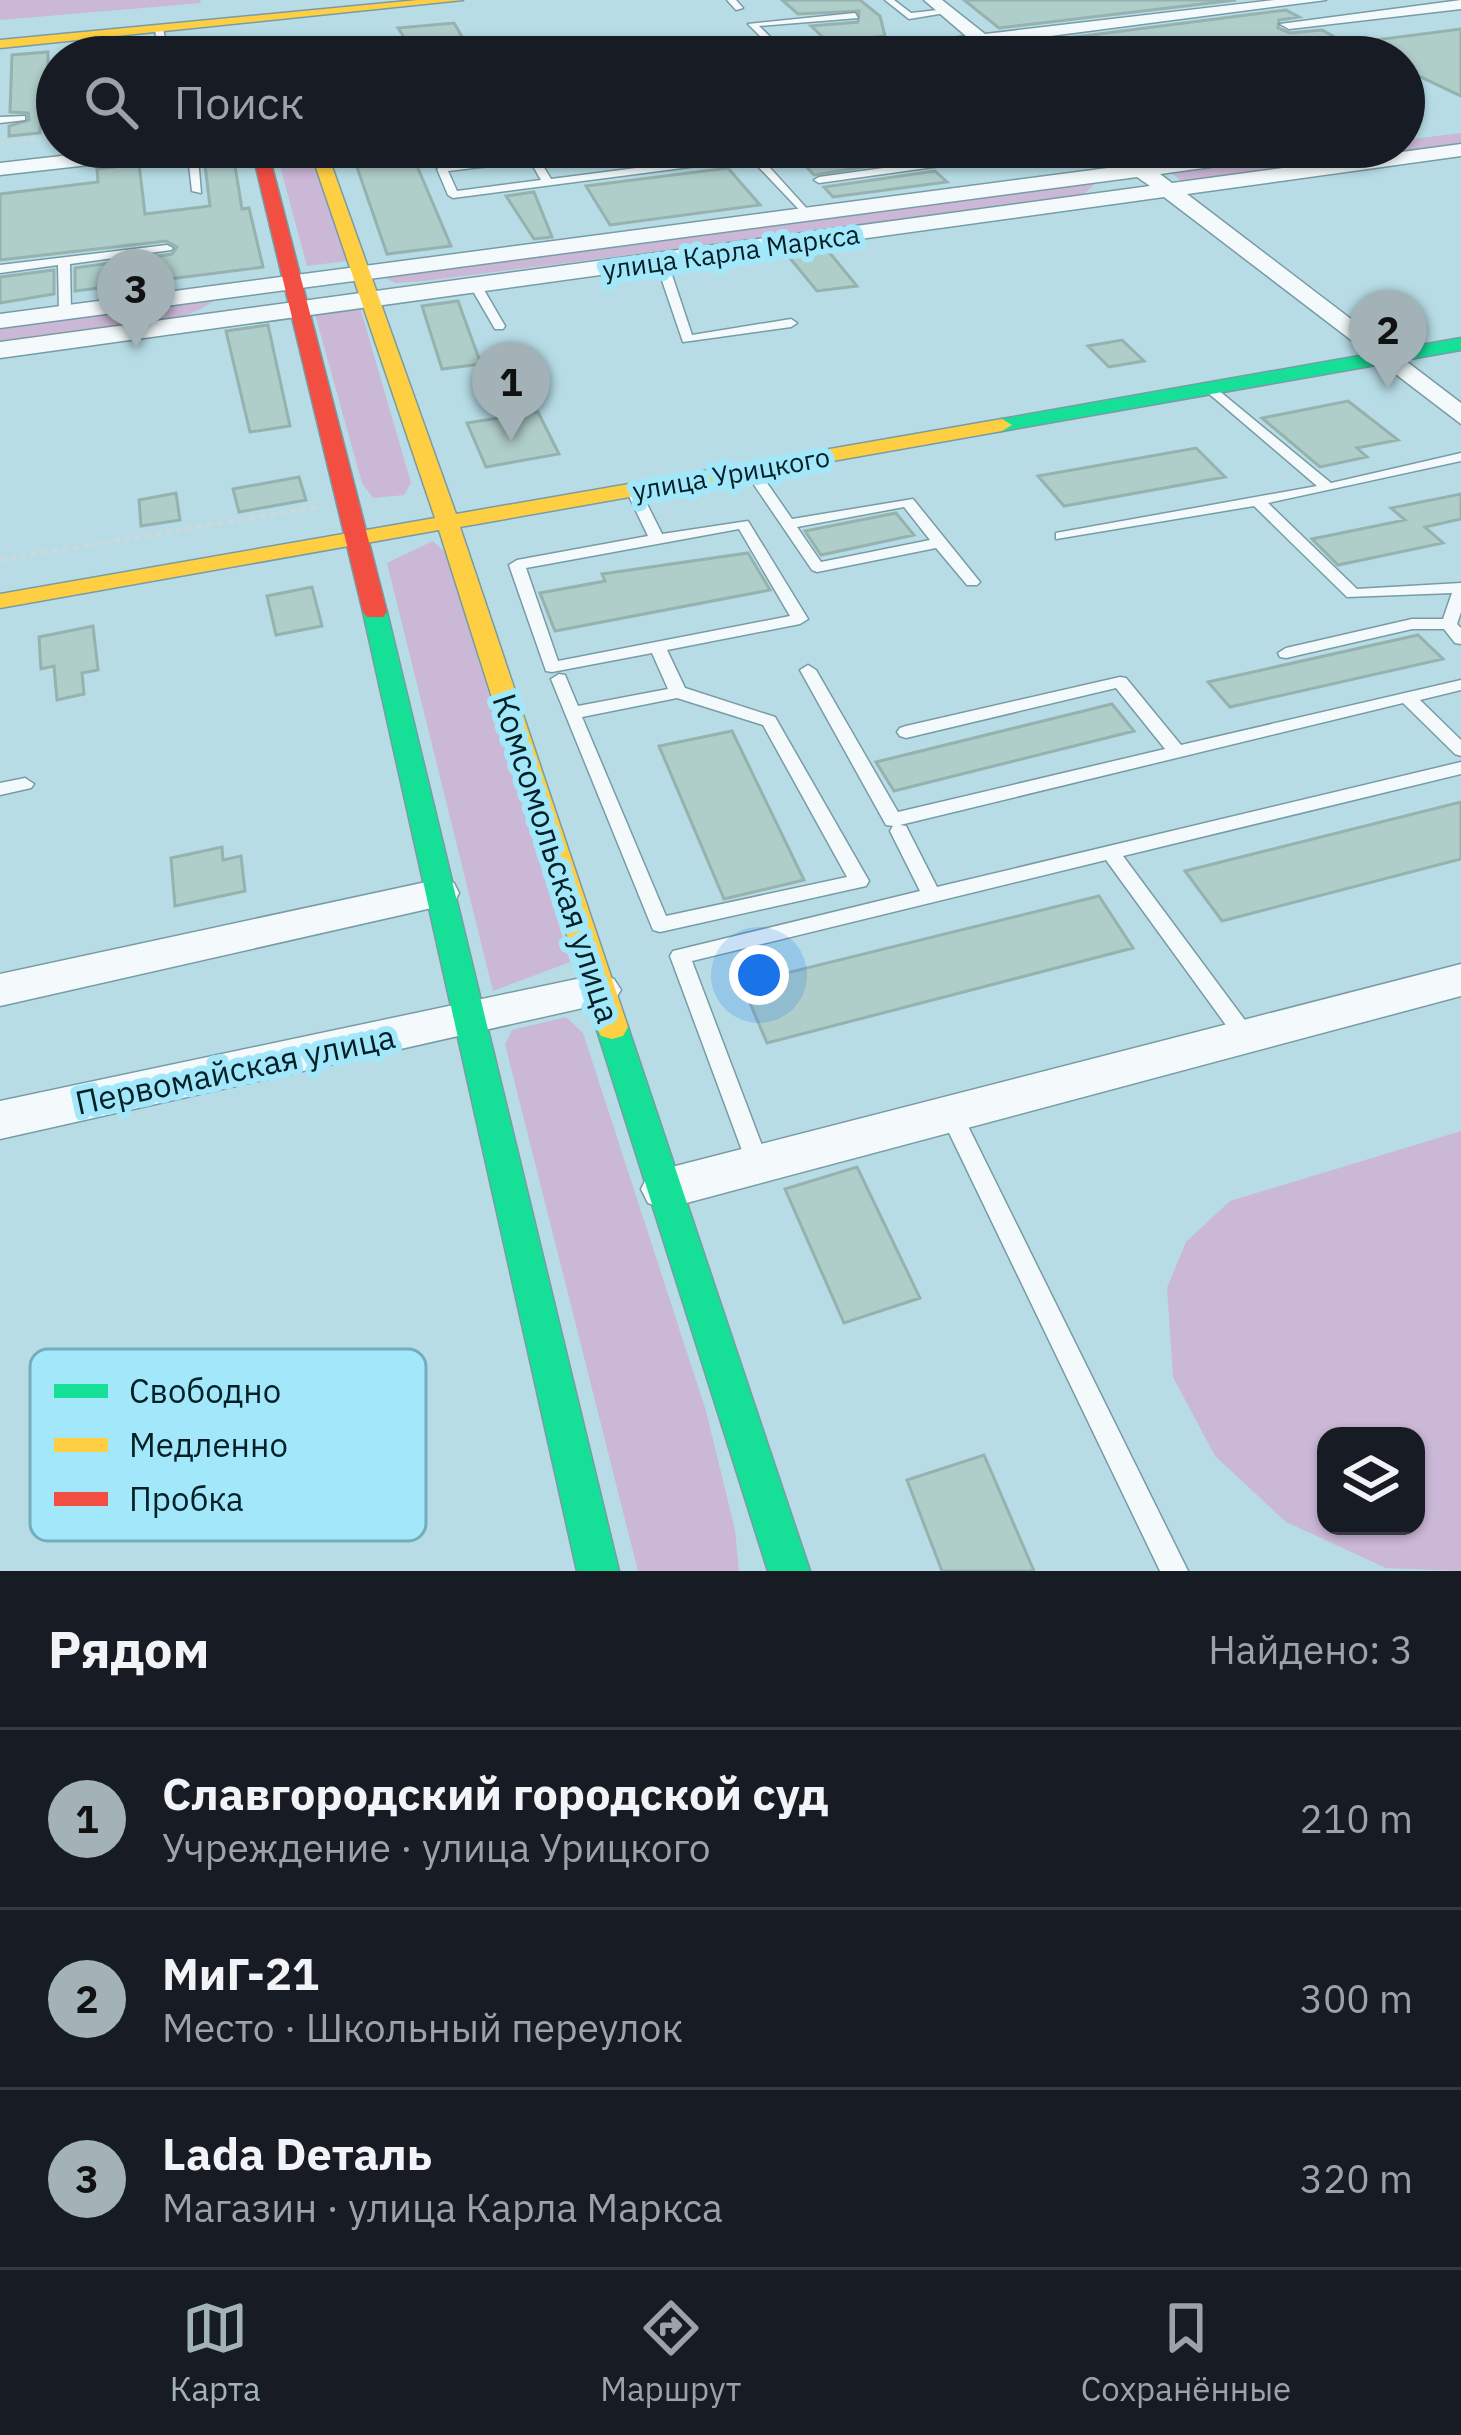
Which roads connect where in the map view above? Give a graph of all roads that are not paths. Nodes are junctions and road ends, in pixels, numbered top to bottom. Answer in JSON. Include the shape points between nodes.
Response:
{"nodes":[{"id":1,"x":458,"y":0,"type":"edge"},
{"id":2,"x":889,"y":0,"type":"edge"},
{"id":3,"x":1318,"y":0,"type":"edge"},
{"id":4,"x":1304,"y":1,"type":"edge"},
{"id":5,"x":1461,"y":4,"type":"edge"},
{"id":6,"x":939,"y":6,"type":"edge"},
{"id":7,"x":224,"y":10,"type":"edge"},
{"id":8,"x":278,"y":12,"type":"edge"},
{"id":9,"x":855,"y":16,"type":"dead end"},
{"id":10,"x":0,"y":27,"type":"edge"},
{"id":11,"x":174,"y":36,"type":"edge"},
{"id":12,"x":765,"y":36,"type":"edge"},
{"id":13,"x":976,"y":36,"type":"edge"},
{"id":14,"x":1014,"y":36,"type":"edge"},
{"id":15,"x":1186,"y":36,"type":"edge"},
{"id":16,"x":0,"y":44,"type":"edge"},
{"id":17,"x":36,"y":44,"type":"edge"},
{"id":18,"x":22,"y":118,"type":"dead end"},
{"id":19,"x":0,"y":120,"type":"edge"},
{"id":20,"x":1461,"y":128,"type":"edge"},
{"id":21,"x":1425,"y":132,"type":"edge"},
{"id":22,"x":36,"y":142,"type":"edge"},
{"id":23,"x":0,"y":146,"type":"edge"},
{"id":24,"x":1461,"y":150,"type":"edge"},
{"id":25,"x":1425,"y":155,"type":"edge"},
{"id":26,"x":36,"y":165,"type":"edge"},
{"id":27,"x":195,"y":168,"type":"edge"},
{"id":28,"x":265,"y":168,"type":"edge"},
{"id":29,"x":324,"y":168,"type":"edge"},
{"id":30,"x":457,"y":168,"type":"edge"},
{"id":31,"x":538,"y":168,"type":"edge"},
{"id":32,"x":663,"y":168,"type":"edge"},
{"id":33,"x":768,"y":168,"type":"edge"},
{"id":34,"x":905,"y":168,"type":"edge"},
{"id":35,"x":1138,"y":168,"type":"edge"},
{"id":36,"x":1155,"y":168,"type":"edge"},
{"id":37,"x":1340,"y":168,"type":"edge"},
{"id":38,"x":0,"y":169,"type":"edge"},
{"id":39,"x":1140,"y":170,"type":"junction"},
{"id":40,"x":819,"y":180,"type":"dead end"},
{"id":41,"x":548,"y":183,"type":"junction"},
{"id":42,"x":197,"y":191,"type":"dead end"},
{"id":43,"x":1166,"y":194,"type":"junction"},
{"id":44,"x":806,"y":214,"type":"junction"},
{"id":45,"x":166,"y":248,"type":"dead end"},
{"id":46,"x":661,"y":260,"type":"junction"},
{"id":47,"x":64,"y":261,"type":"junction"},
{"id":48,"x":0,"y":269,"type":"edge"},
{"id":49,"x":358,"y":272,"type":"junction"},
{"id":50,"x":295,"y":281,"type":"junction"},
{"id":51,"x":476,"y":286,"type":"junction"},
{"id":52,"x":368,"y":301,"type":"junction"},
{"id":53,"x":302,"y":310,"type":"junction"},
{"id":54,"x":65,"y":312,"type":"junction"},
{"id":55,"x":0,"y":321,"type":"edge"},
{"id":56,"x":791,"y":323,"type":"dead end"},
{"id":57,"x":499,"y":326,"type":"dead end"},
{"id":58,"x":1461,"y":344,"type":"edge"},
{"id":59,"x":0,"y":350,"type":"edge"},
{"id":60,"x":1388,"y":358,"type":"junction"},
{"id":61,"x":1212,"y":389,"type":"junction"},
{"id":62,"x":1461,"y":416,"type":"edge"},
{"id":63,"x":1461,"y":457,"type":"edge"},
{"id":64,"x":751,"y":470,"type":"junction"},
{"id":65,"x":1328,"y":488,"type":"junction"},
{"id":66,"x":632,"y":490,"type":"junction"},
{"id":67,"x":1257,"y":501,"type":"junction"},
{"id":68,"x":448,"y":523,"type":"junction"},
{"id":69,"x":788,"y":524,"type":"junction"},
{"id":70,"x":1061,"y":536,"type":"dead end"},
{"id":71,"x":657,"y":538,"type":"junction"},
{"id":72,"x":346,"y":541,"type":"junction"},
{"id":73,"x":940,"y":543,"type":"junction"},
{"id":74,"x":972,"y":582,"type":"dead end"},
{"id":75,"x":1461,"y":588,"type":"edge"},
{"id":76,"x":0,"y":601,"type":"edge"},
{"id":77,"x":1455,"y":632,"type":"edge"},
{"id":78,"x":657,"y":646,"type":"junction"},
{"id":79,"x":1286,"y":653,"type":"dead end"},
{"id":80,"x":808,"y":670,"type":"dead end"},
{"id":81,"x":559,"y":679,"type":"dead end"},
{"id":82,"x":1461,"y":685,"type":"edge"},
{"id":83,"x":678,"y":692,"type":"junction"},
{"id":84,"x":1408,"y":697,"type":"junction"},
{"id":85,"x":572,"y":713,"type":"junction"},
{"id":86,"x":906,"y":732,"type":"dead end"},
{"id":87,"x":1461,"y":750,"type":"edge"},
{"id":88,"x":1177,"y":752,"type":"junction"},
{"id":89,"x":1461,"y":768,"type":"edge"},
{"id":90,"x":25,"y":784,"type":"dead end"},
{"id":91,"x":0,"y":789,"type":"edge"},
{"id":92,"x":898,"y":831,"type":"dead end"},
{"id":93,"x":1109,"y":852,"type":"junction"},
{"id":94,"x":440,"y":893,"type":"junction"},
{"id":95,"x":932,"y":895,"type":"junction"},
{"id":96,"x":1461,"y":980,"type":"edge"},
{"id":97,"x":0,"y":989,"type":"edge"},
{"id":98,"x":600,"y":990,"type":"junction"},
{"id":99,"x":470,"y":1019,"type":"junction"},
{"id":100,"x":1246,"y":1037,"type":"junction"},
{"id":101,"x":951,"y":1114,"type":"junction"},
{"id":102,"x":0,"y":1120,"type":"edge"},
{"id":103,"x":758,"y":1164,"type":"junction"},
{"id":104,"x":664,"y":1189,"type":"junction"},
{"id":105,"x":598,"y":1571,"type":"edge"},
{"id":106,"x":789,"y":1571,"type":"edge"},
{"id":107,"x":1174,"y":1571,"type":"edge"}],
"edges":[{"from":1,"to":8,"type":"street"},
{"from":2,"to":6,"type":"lane","via":[[909,16]]},
{"from":3,"to":4,"type":"street"},
{"from":4,"to":14,"type":"street"},
{"from":5,"to":15,"type":"street"},
{"from":6,"to":13,"type":"street"},
{"from":7,"to":8,"type":"street"},
{"from":7,"to":10,"type":"street"},
{"from":7,"to":11,"type":"street"},
{"from":9,"to":12,"type":"lane","via":[[752,24]]},
{"from":16,"to":17,"type":"street"},
{"from":18,"to":19,"type":"lane"},
{"from":20,"to":21,"type":"street"},
{"from":22,"to":23,"type":"street"},
{"from":24,"to":25,"type":"street","name":"улица Карла Маркса"},
{"from":26,"to":38,"type":"street"},
{"from":27,"to":42,"type":"lane"},
{"from":28,"to":50,"type":"street"},
{"from":29,"to":49,"type":"street","name":"Комсомольская улица"},
{"from":30,"to":41,"type":"lane","via":[[442,170],[453,195]]},
{"from":31,"to":41,"type":"lane"},
{"from":32,"to":41,"type":"lane"},
{"from":33,"to":44,"type":"lane"},
{"from":34,"to":40,"type":"lane"},
{"from":35,"to":39,"type":"street"},
{"from":36,"to":39,"type":"street","name":"улица Карла Маркса"},
{"from":37,"to":43,"type":"street","name":"улица Карла Маркса"},
{"from":39,"to":43,"type":"street"},
{"from":39,"to":44,"type":"street","name":"улица Карла Маркса","via":[[1083,169]]},
{"from":43,"to":46,"type":"street","name":"улица Карла Маркса"},
{"from":43,"to":60,"type":"street"},
{"from":44,"to":49,"type":"street","name":"улица Карла Маркса"},
{"from":45,"to":47,"type":"lane"},
{"from":46,"to":51,"type":"street","name":"улица Карла Маркса"},
{"from":46,"to":56,"type":"lane","via":[[687,339]]},
{"from":47,"to":48,"type":"lane"},
{"from":47,"to":54,"type":"lane"},
{"from":49,"to":50,"type":"street","name":"улица Карла Маркса"},
{"from":49,"to":52,"type":"street","name":"Комсомольская улица"},
{"from":50,"to":53,"type":"street"},
{"from":50,"to":54,"type":"street","name":"улица Карла Маркса"},
{"from":51,"to":52,"type":"street","name":"улица Карла Маркса"},
{"from":51,"to":57,"type":"lane"},
{"from":52,"to":53,"type":"street","name":"улица Карла Маркса"},
{"from":52,"to":68,"type":"street","name":"Комсомольская улица"},
{"from":53,"to":59,"type":"street","name":"улица Карла Маркса"},
{"from":53,"to":72,"type":"street"},
{"from":54,"to":55,"type":"street","name":"улица Карла Маркса"},
{"from":58,"to":60,"type":"street","name":"улица Урицкого"},
{"from":60,"to":61,"type":"street","name":"улица Урицкого"},
{"from":60,"to":62,"type":"street"},
{"from":61,"to":64,"type":"street","name":"улица Урицкого"},
{"from":61,"to":65,"type":"lane"},
{"from":63,"to":65,"type":"lane"},
{"from":64,"to":66,"type":"street","name":"улица Урицкого"},
{"from":64,"to":69,"type":"lane"},
{"from":65,"to":67,"type":"lane"},
{"from":66,"to":68,"type":"street","name":"улица Урицкого"},
{"from":66,"to":71,"type":"lane"},
{"from":67,"to":70,"type":"lane"},
{"from":67,"to":75,"type":"lane","via":[[1353,594]]},
{"from":68,"to":72,"type":"street","name":"улица Урицкого"},
{"from":68,"to":98,"type":"street","name":"Комсомольская улица"},
{"from":69,"to":73,"type":"lane","via":[[908,502]]},
{"from":69,"to":73,"type":"lane","via":[[817,567]]},
{"from":71,"to":78,"type":"lane","via":[[743,524],[800,619]]},
{"from":71,"to":78,"type":"lane","via":[[518,565],[552,667]]},
{"from":72,"to":76,"type":"street","name":"улица Урицкого"},
{"from":72,"to":94,"type":"street"},
{"from":73,"to":74,"type":"lane"},
{"from":75,"to":77,"type":"lane"},
{"from":77,"to":79,"type":"lane","via":[[1412,624]]},
{"from":78,"to":83,"type":"lane"},
{"from":80,"to":88,"type":"lane","via":[[893,820]]},
{"from":81,"to":85,"type":"lane"},
{"from":82,"to":84,"type":"lane"},
{"from":83,"to":85,"type":"lane"},
{"from":83,"to":85,"type":"lane","via":[[769,721],[859,881],[660,926]]},
{"from":84,"to":87,"type":"lane"},
{"from":84,"to":88,"type":"lane"},
{"from":86,"to":88,"type":"lane","via":[[1120,682]]},
{"from":89,"to":93,"type":"lane"},
{"from":90,"to":91,"type":"lane"},
{"from":92,"to":95,"type":"lane"},
{"from":93,"to":95,"type":"lane"},
{"from":93,"to":100,"type":"lane"},
{"from":94,"to":97,"type":"street"},
{"from":94,"to":99,"type":"street"},
{"from":95,"to":103,"type":"lane","via":[[680,956]]},
{"from":96,"to":100,"type":"street"},
{"from":98,"to":99,"type":"street","name":"Первомайская улица"},
{"from":98,"to":104,"type":"street","name":"Комсомольская улица"},
{"from":99,"to":102,"type":"street","name":"Первомайская улица"},
{"from":99,"to":105,"type":"street"},
{"from":100,"to":101,"type":"street"},
{"from":101,"to":103,"type":"street"},
{"from":101,"to":107,"type":"lane"},
{"from":103,"to":104,"type":"street"},
{"from":104,"to":106,"type":"street","name":"Комсомольская улица"}]}
